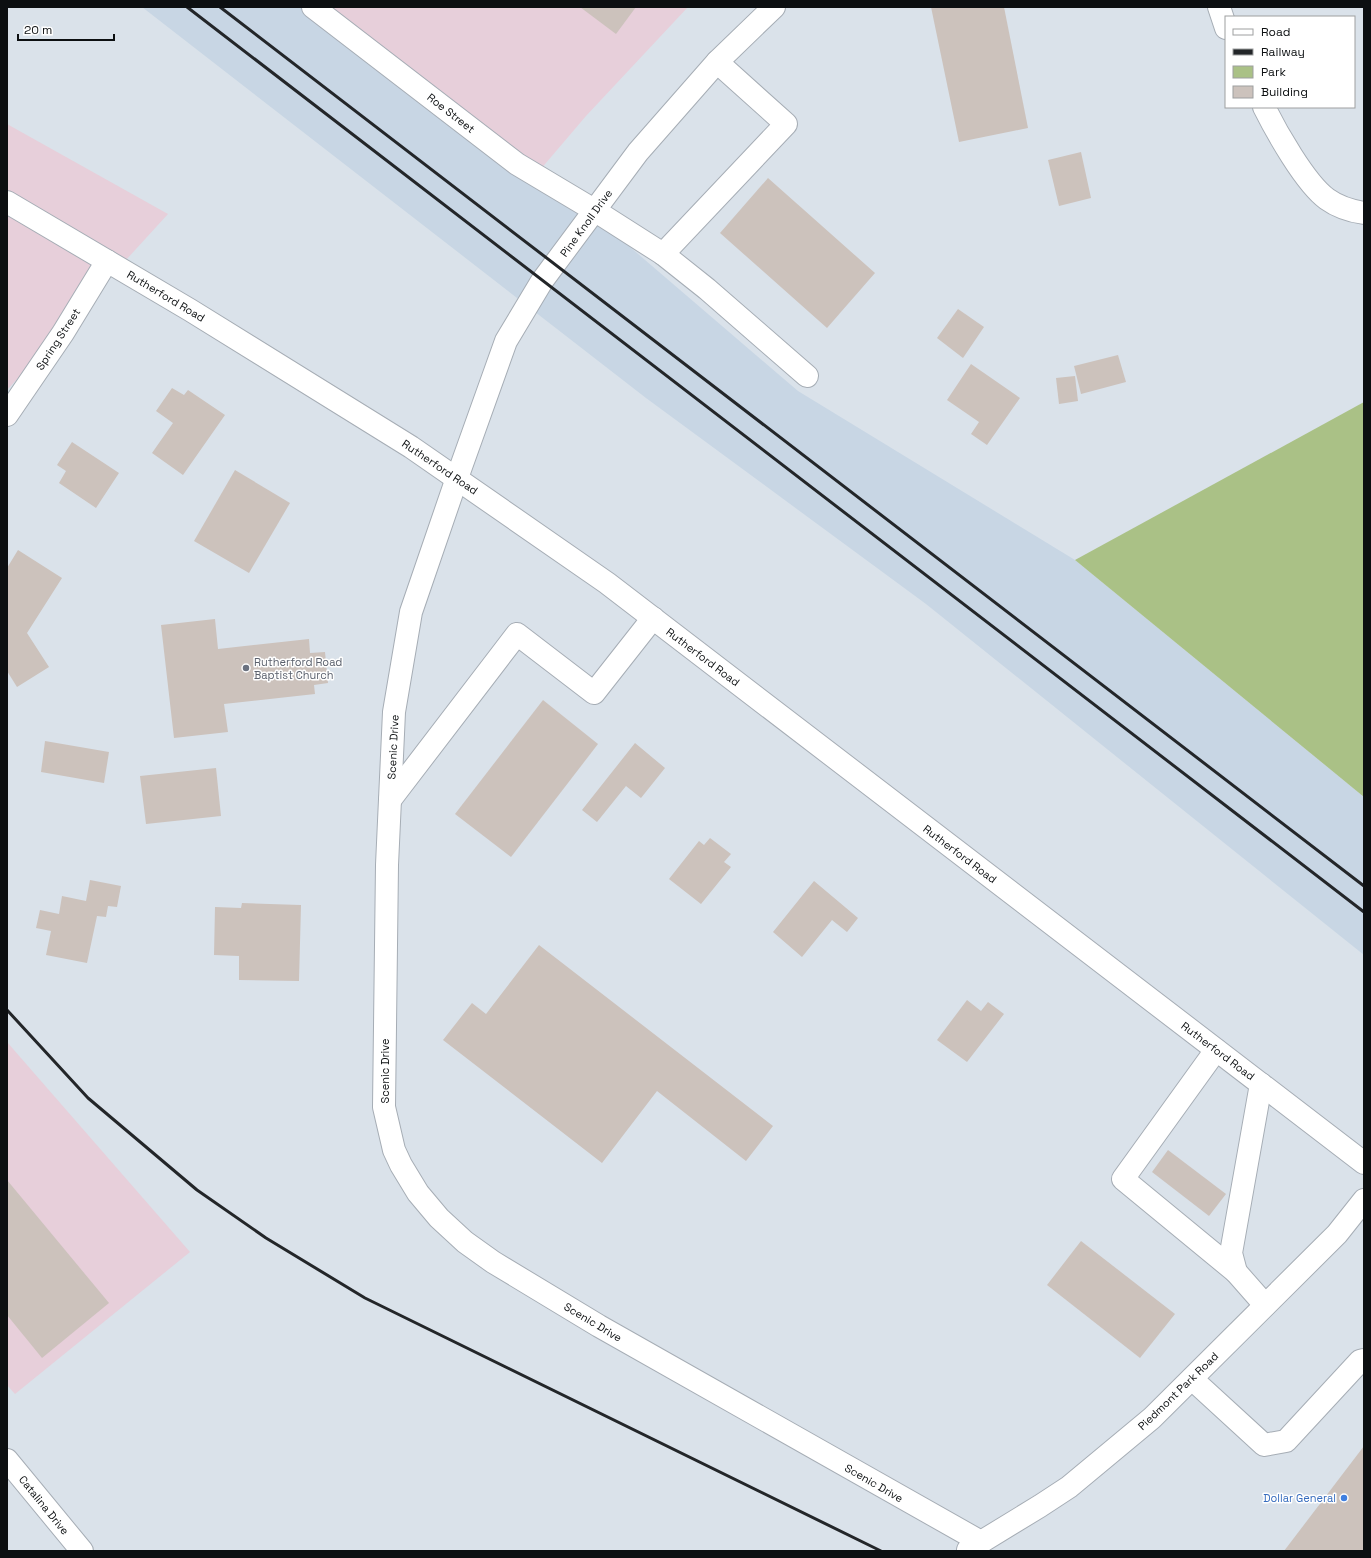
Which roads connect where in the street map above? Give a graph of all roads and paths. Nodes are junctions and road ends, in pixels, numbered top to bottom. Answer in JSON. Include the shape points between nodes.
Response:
{"nodes":[{"id":1,"x":313,"y":7,"type":"edge"},
{"id":2,"x":774,"y":7,"type":"edge"},
{"id":3,"x":1219,"y":7,"type":"edge"},
{"id":4,"x":1225,"y":25,"type":"edge"},
{"id":5,"x":717,"y":62,"type":"junction"},
{"id":6,"x":1264,"y":108,"type":"edge"},
{"id":7,"x":7,"y":202,"type":"edge"},
{"id":8,"x":594,"y":210,"type":"junction"},
{"id":9,"x":1364,"y":213,"type":"edge"},
{"id":10,"x":663,"y":254,"type":"junction"},
{"id":11,"x":107,"y":261,"type":"junction"},
{"id":12,"x":806,"y":376,"type":"dead end"},
{"id":13,"x":7,"y":415,"type":"edge"},
{"id":14,"x":457,"y":478,"type":"junction"},
{"id":15,"x":653,"y":618,"type":"junction"},
{"id":16,"x":390,"y":800,"type":"junction"},
{"id":17,"x":1216,"y":1050,"type":"junction"},
{"id":18,"x":1261,"y":1084,"type":"junction"},
{"id":19,"x":1364,"y":1163,"type":"edge"},
{"id":20,"x":1364,"y":1200,"type":"edge"},
{"id":21,"x":1236,"y":1272,"type":"junction"},
{"id":22,"x":1265,"y":1306,"type":"junction"},
{"id":23,"x":1364,"y":1360,"type":"edge"},
{"id":24,"x":1192,"y":1379,"type":"junction"},
{"id":25,"x":7,"y":1460,"type":"edge"},
{"id":26,"x":974,"y":1546,"type":"edge"},
{"id":27,"x":82,"y":1551,"type":"edge"}],
"edges":[{"from":1,"to":8,"type":"street","name":"Roe Street","via":[[517,164]]},
{"from":2,"to":5,"type":"street","name":"Pine Knoll Drive"},
{"from":3,"to":4,"type":"street"},
{"from":5,"to":8,"type":"street","name":"Pine Knoll Drive","via":[[638,152]]},
{"from":5,"to":10,"type":"street","via":[[786,124]]},
{"from":6,"to":9,"type":"street","via":[[1274,128],[1309,181],[1326,199],[1351,211]]},
{"from":7,"to":11,"type":"street","name":"Rutherford Road"},
{"from":8,"to":10,"type":"street","name":"Roe Street"},
{"from":8,"to":14,"type":"street","name":"Pine Knoll Drive","via":[[542,281],[506,341]]},
{"from":10,"to":12,"type":"street","name":"Roe Street"},
{"from":11,"to":13,"type":"street","name":"Spring Street","via":[[63,333]]},
{"from":11,"to":14,"type":"street","name":"Rutherford Road"},
{"from":14,"to":15,"type":"street","name":"Rutherford Road"},
{"from":14,"to":16,"type":"street","name":"Scenic Drive","via":[[411,612],[394,712]]},
{"from":15,"to":16,"type":"street","via":[[594,692],[517,634]]},
{"from":15,"to":17,"type":"street","name":"Rutherford Road"},
{"from":16,"to":26,"type":"street","name":"Scenic Drive","via":[[384,1107],[394,1150],[418,1192],[439,1218],[465,1242],[493,1262]]},
{"from":17,"to":18,"type":"street","name":"Rutherford Road"},
{"from":17,"to":21,"type":"street","via":[[1123,1179]]},
{"from":18,"to":19,"type":"street","name":"Rutherford Road"},
{"from":18,"to":21,"type":"street","via":[[1230,1253]]},
{"from":20,"to":22,"type":"street","name":"Piedmont Park Road","via":[[1337,1234]]},
{"from":21,"to":22,"type":"street"},
{"from":22,"to":24,"type":"street","name":"Piedmont Park Road"},
{"from":23,"to":24,"type":"street","via":[[1360,1361],[1286,1441],[1264,1446]]},
{"from":24,"to":26,"type":"street","name":"Piedmont Park Road","via":[[1152,1418],[1069,1487]]},
{"from":25,"to":27,"type":"street","name":"Catalina Drive"}]}
